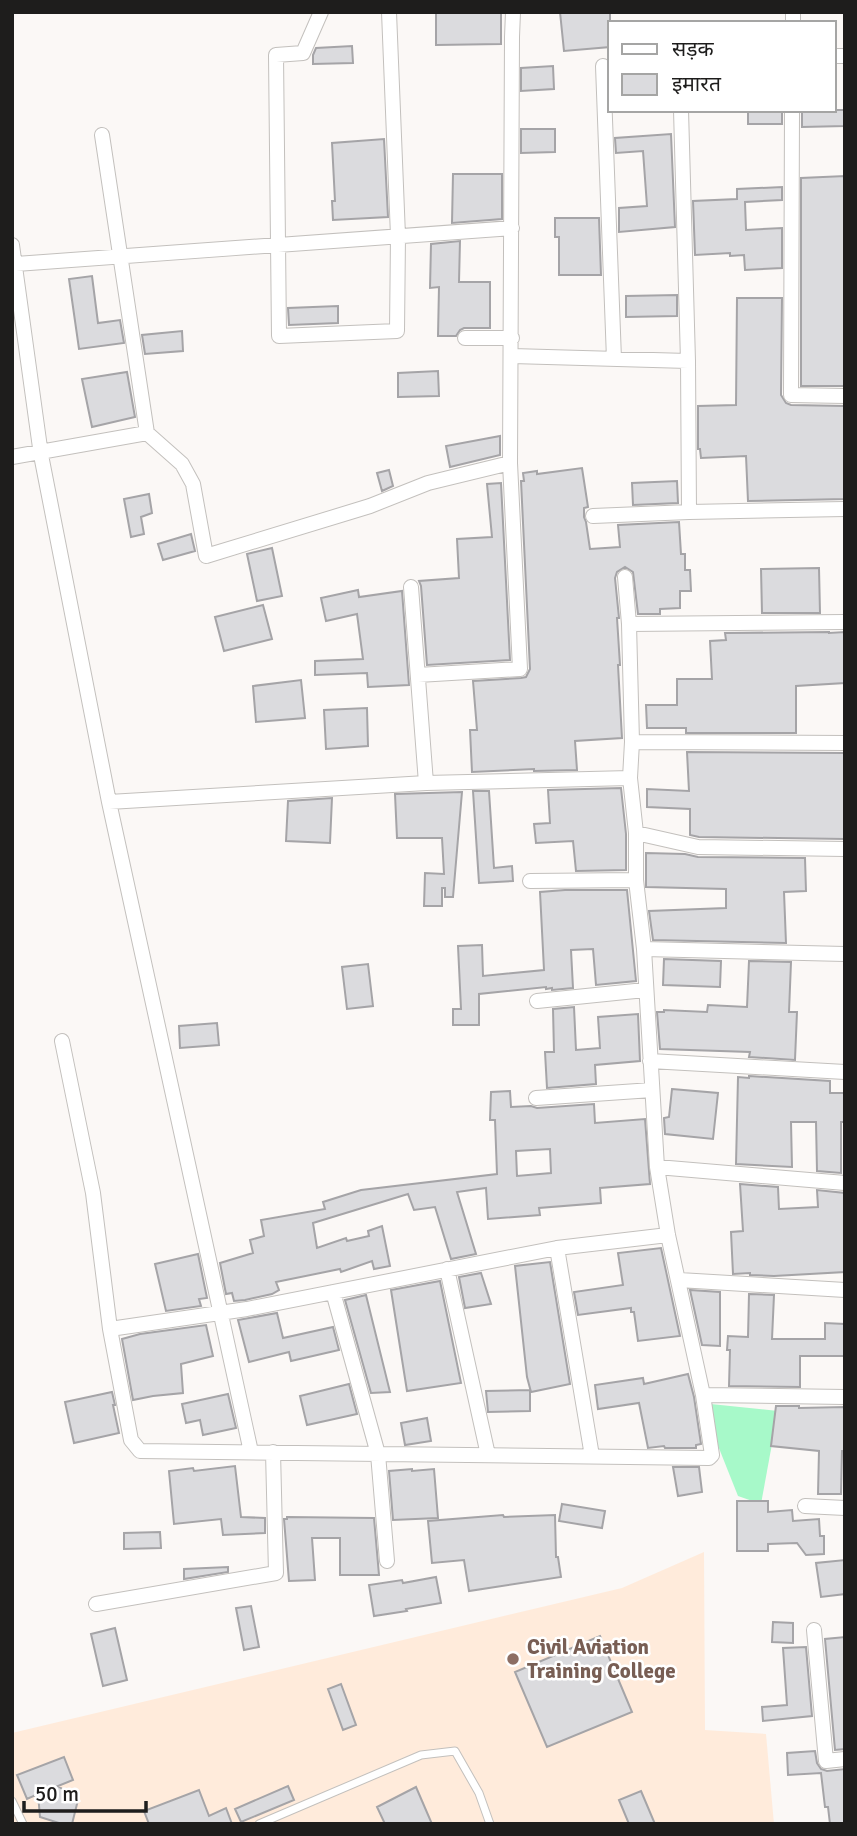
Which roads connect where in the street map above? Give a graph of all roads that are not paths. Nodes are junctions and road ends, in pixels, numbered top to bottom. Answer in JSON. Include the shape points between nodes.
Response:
{"nodes":[{"id":1,"x":321,"y":12,"type":"edge"},
{"id":2,"x":389,"y":12,"type":"edge"},
{"id":3,"x":513,"y":12,"type":"edge"},
{"id":4,"x":603,"y":66,"type":"dead end"},
{"id":5,"x":681,"y":112,"type":"edge"},
{"id":6,"x":792,"y":112,"type":"edge"},
{"id":7,"x":102,"y":135,"type":"dead end"},
{"id":8,"x":512,"y":228,"type":"junction"},
{"id":9,"x":398,"y":236,"type":"junction"},
{"id":10,"x":12,"y":245,"type":"edge"},
{"id":11,"x":279,"y":245,"type":"junction"},
{"id":12,"x":120,"y":257,"type":"junction"},
{"id":13,"x":16,"y":264,"type":"junction"},
{"id":14,"x":466,"y":338,"type":"dead end"},
{"id":15,"x":512,"y":338,"type":"junction"},
{"id":16,"x":512,"y":356,"type":"junction"},
{"id":17,"x":614,"y":359,"type":"junction"},
{"id":18,"x":688,"y":361,"type":"junction"},
{"id":19,"x":845,"y":396,"type":"edge"},
{"id":20,"x":147,"y":433,"type":"junction"},
{"id":21,"x":40,"y":452,"type":"junction"},
{"id":22,"x":12,"y":457,"type":"edge"},
{"id":23,"x":510,"y":463,"type":"junction"},
{"id":24,"x":845,"y":509,"type":"edge"},
{"id":25,"x":689,"y":512,"type":"junction"},
{"id":26,"x":593,"y":516,"type":"dead end"},
{"id":27,"x":625,"y":577,"type":"dead end"},
{"id":28,"x":411,"y":587,"type":"dead end"},
{"id":29,"x":845,"y":622,"type":"edge"},
{"id":30,"x":629,"y":624,"type":"junction"},
{"id":31,"x":418,"y":675,"type":"junction"},
{"id":32,"x":632,"y":742,"type":"junction"},
{"id":33,"x":845,"y":743,"type":"edge"},
{"id":34,"x":630,"y":778,"type":"junction"},
{"id":35,"x":426,"y":783,"type":"junction"},
{"id":36,"x":109,"y":802,"type":"junction"},
{"id":37,"x":636,"y":833,"type":"junction"},
{"id":38,"x":845,"y":849,"type":"edge"},
{"id":39,"x":636,"y":880,"type":"junction"},
{"id":40,"x":530,"y":881,"type":"dead end"},
{"id":41,"x":644,"y":949,"type":"junction"},
{"id":42,"x":845,"y":954,"type":"edge"},
{"id":43,"x":645,"y":990,"type":"junction"},
{"id":44,"x":537,"y":1001,"type":"dead end"},
{"id":45,"x":62,"y":1041,"type":"dead end"},
{"id":46,"x":650,"y":1061,"type":"junction"},
{"id":47,"x":845,"y":1072,"type":"edge"},
{"id":48,"x":652,"y":1090,"type":"junction"},
{"id":49,"x":536,"y":1098,"type":"dead end"},
{"id":50,"x":657,"y":1167,"type":"junction"},
{"id":51,"x":845,"y":1183,"type":"edge"},
{"id":52,"x":668,"y":1235,"type":"junction"},
{"id":53,"x":557,"y":1248,"type":"junction"},
{"id":54,"x":446,"y":1269,"type":"junction"},
{"id":55,"x":679,"y":1280,"type":"junction"},
{"id":56,"x":845,"y":1290,"type":"edge"},
{"id":57,"x":333,"y":1292,"type":"junction"},
{"id":58,"x":221,"y":1313,"type":"junction"},
{"id":59,"x":110,"y":1329,"type":"junction"},
{"id":60,"x":703,"y":1395,"type":"junction"},
{"id":61,"x":845,"y":1398,"type":"edge"},
{"id":62,"x":250,"y":1452,"type":"junction"},
{"id":63,"x":273,"y":1452,"type":"junction"},
{"id":64,"x":378,"y":1454,"type":"junction"},
{"id":65,"x":488,"y":1455,"type":"junction"},
{"id":66,"x":592,"y":1456,"type":"junction"},
{"id":67,"x":805,"y":1506,"type":"dead end"},
{"id":68,"x":845,"y":1508,"type":"edge"},
{"id":69,"x":387,"y":1561,"type":"dead end"},
{"id":70,"x":96,"y":1604,"type":"dead end"},
{"id":71,"x":814,"y":1630,"type":"dead end"},
{"id":72,"x":845,"y":1759,"type":"edge"},
{"id":73,"x":12,"y":1801,"type":"edge"},
{"id":74,"x":23,"y":1824,"type":"edge"},
{"id":75,"x":259,"y":1824,"type":"edge"},
{"id":76,"x":490,"y":1824,"type":"edge"}],
"edges":[{"from":1,"to":11,"type":"street","via":[[303,53],[276,55]]},
{"from":2,"to":9,"type":"street"},
{"from":3,"to":8,"type":"street"},
{"from":4,"to":17,"type":"street"},
{"from":5,"to":18,"type":"street"},
{"from":6,"to":19,"type":"street","via":[[791,395]]},
{"from":7,"to":12,"type":"street"},
{"from":8,"to":9,"type":"street"},
{"from":8,"to":15,"type":"street"},
{"from":9,"to":11,"type":"street"},
{"from":9,"to":11,"type":"street","via":[[397,331],[279,336]]},
{"from":10,"to":13,"type":"street"},
{"from":11,"to":12,"type":"street"},
{"from":12,"to":13,"type":"street"},
{"from":12,"to":20,"type":"street"},
{"from":13,"to":21,"type":"street"},
{"from":14,"to":15,"type":"street"},
{"from":15,"to":16,"type":"street"},
{"from":16,"to":17,"type":"street"},
{"from":16,"to":23,"type":"street"},
{"from":17,"to":18,"type":"street"},
{"from":18,"to":25,"type":"street"},
{"from":20,"to":21,"type":"street"},
{"from":20,"to":23,"type":"street","via":[[182,464],[193,484],[206,556],[428,484]]},
{"from":21,"to":22,"type":"street"},
{"from":21,"to":36,"type":"street"},
{"from":23,"to":31,"type":"street","via":[[520,669]]},
{"from":24,"to":25,"type":"street"},
{"from":25,"to":26,"type":"street"},
{"from":27,"to":30,"type":"street"},
{"from":28,"to":31,"type":"street"},
{"from":29,"to":30,"type":"street"},
{"from":30,"to":32,"type":"street"},
{"from":31,"to":35,"type":"street"},
{"from":32,"to":33,"type":"street"},
{"from":32,"to":34,"type":"street"},
{"from":34,"to":35,"type":"street"},
{"from":34,"to":37,"type":"street"},
{"from":35,"to":36,"type":"street"},
{"from":36,"to":58,"type":"street"},
{"from":37,"to":38,"type":"street","via":[[698,847]]},
{"from":37,"to":39,"type":"street"},
{"from":39,"to":40,"type":"street"},
{"from":39,"to":41,"type":"street"},
{"from":41,"to":42,"type":"street"},
{"from":41,"to":43,"type":"street"},
{"from":43,"to":44,"type":"street"},
{"from":43,"to":46,"type":"street"},
{"from":45,"to":59,"type":"street","via":[[93,1193]]},
{"from":46,"to":47,"type":"street"},
{"from":46,"to":48,"type":"street"},
{"from":48,"to":49,"type":"street"},
{"from":48,"to":50,"type":"street"},
{"from":50,"to":51,"type":"street"},
{"from":50,"to":52,"type":"street"},
{"from":52,"to":53,"type":"street"},
{"from":52,"to":55,"type":"street"},
{"from":53,"to":54,"type":"street"},
{"from":53,"to":66,"type":"street"},
{"from":54,"to":57,"type":"street"},
{"from":54,"to":65,"type":"street"},
{"from":55,"to":56,"type":"street"},
{"from":55,"to":60,"type":"street"},
{"from":57,"to":58,"type":"street"},
{"from":57,"to":64,"type":"street"},
{"from":58,"to":59,"type":"street"},
{"from":58,"to":62,"type":"street"},
{"from":59,"to":62,"type":"street","via":[[131,1440],[140,1451]]},
{"from":60,"to":61,"type":"street"},
{"from":60,"to":66,"type":"street","via":[[709,1458]]},
{"from":62,"to":63,"type":"street"},
{"from":63,"to":64,"type":"street"},
{"from":63,"to":70,"type":"street","via":[[276,1573]]},
{"from":64,"to":65,"type":"street"},
{"from":64,"to":69,"type":"street"},
{"from":65,"to":66,"type":"street"},
{"from":67,"to":68,"type":"street"},
{"from":71,"to":72,"type":"street","via":[[826,1761]]},
{"from":73,"to":74,"type":"lane"},
{"from":75,"to":76,"type":"lane","via":[[421,1755],[455,1751]]}]}
